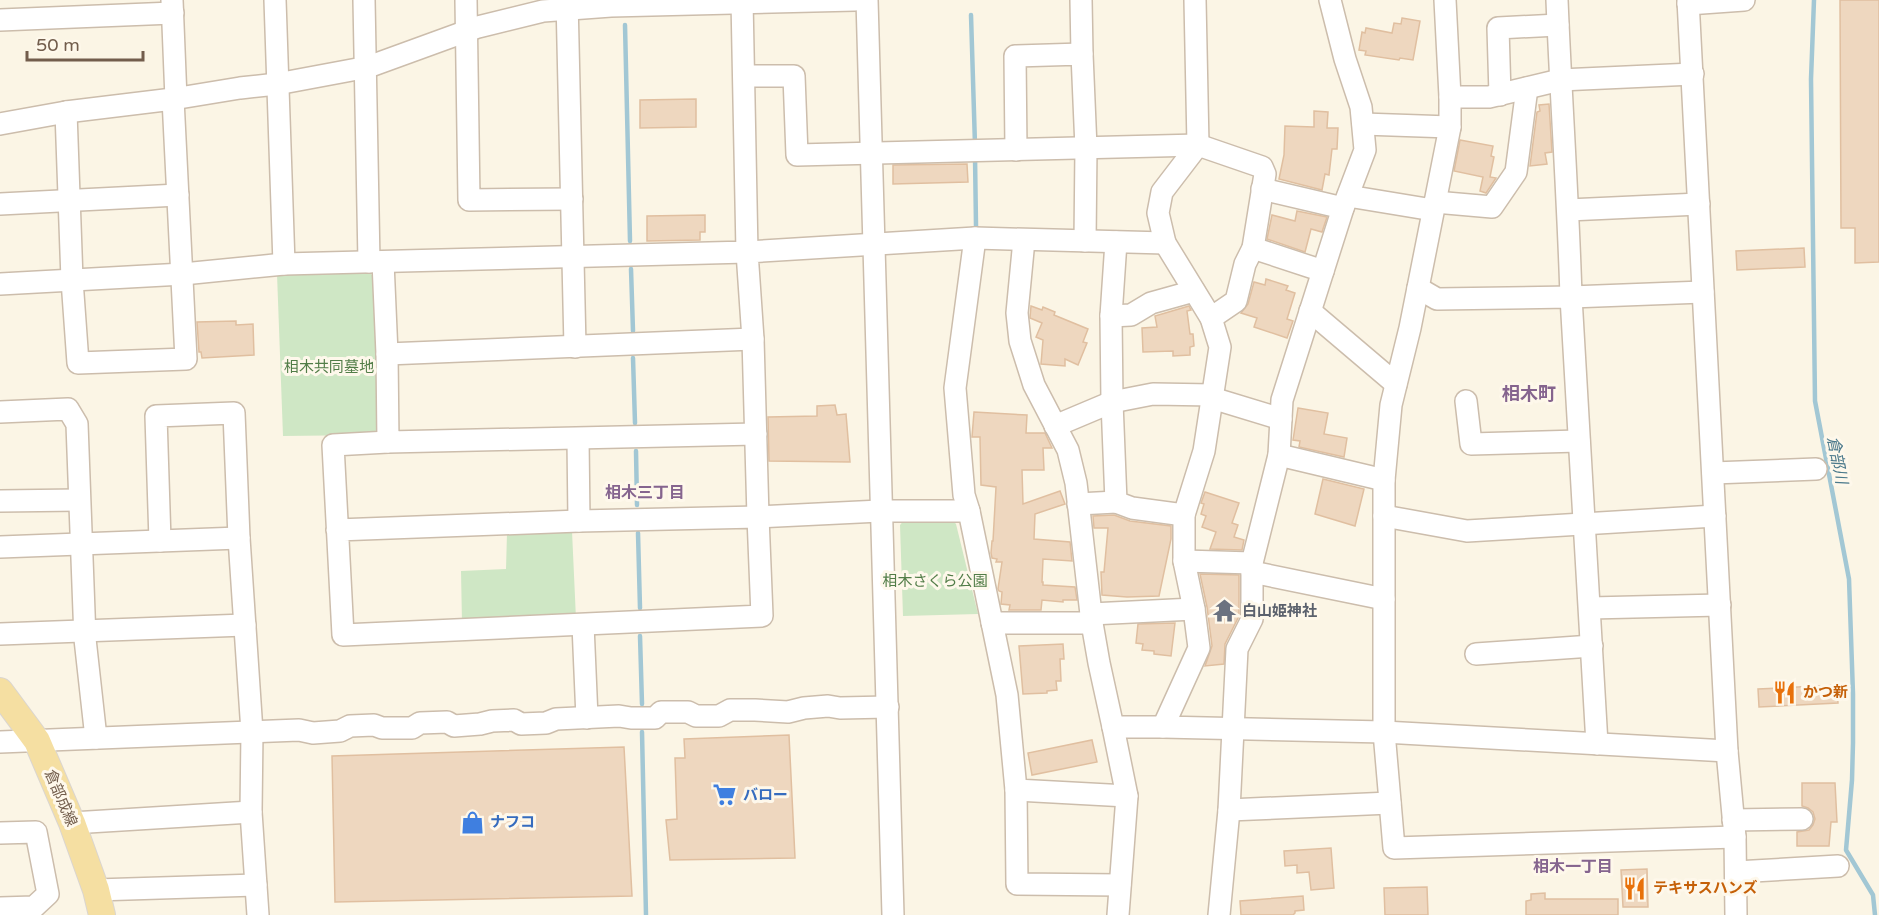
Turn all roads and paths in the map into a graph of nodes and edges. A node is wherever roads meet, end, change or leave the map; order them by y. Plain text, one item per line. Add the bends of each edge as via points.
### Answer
1 (274, 0) edge
2 (364, 0) edge
3 (466, 0) edge
4 (855, 0) edge
5 (867, 0) edge
6 (1081, 0) edge
7 (1195, 0) edge
8 (1330, 0) edge
9 (1445, 0) edge
10 (1557, 0) edge
11 (1744, 0) edge
12 (742, 2) edge
13 (1688, 2) edge
14 (567, 5) edge
15 (172, 7) edge
16 (58, 9) edge
17 (0, 20) edge
18 (1558, 25) junction
19 (466, 32) junction
20 (1082, 54) junction
21 (365, 67) junction
22 (1693, 74) junction
23 (744, 76) junction
24 (1560, 80) junction
25 (277, 84) junction
26 (1527, 88) junction
27 (1500, 95) junction
28 (1450, 97) junction
29 (175, 99) junction
30 (66, 112) junction
31 (0, 124) edge
32 (1363, 124) junction
33 (1450, 127) junction
34 (1197, 145) junction
35 (1086, 148) junction
36 (1016, 150) junction
37 (872, 154) junction
38 (1262, 189) junction
39 (178, 195) junction
40 (572, 199) junction
41 (69, 200) junction
42 (1345, 202) junction
43 (0, 204) edge
44 (1700, 204) junction
45 (1434, 206) junction
46 (1568, 210) junction
47 (975, 238) junction
48 (1024, 240) junction
49 (1085, 241) junction
50 (1116, 242) junction
51 (1165, 243) junction
52 (874, 245) junction
53 (1253, 249) junction
54 (747, 252) junction
55 (573, 256) junction
56 (376, 262) junction
57 (284, 264) junction
58 (1323, 271) junction
59 (183, 274) junction
60 (72, 280) junction
61 (0, 284) edge
62 (1418, 288) junction
63 (1194, 291) junction
64 (1703, 292) junction
65 (1571, 297) junction
66 (1310, 311) junction
67 (1111, 316) junction
68 (1211, 318) junction
69 (753, 339) junction
70 (575, 347) junction
71 (387, 354) junction
72 (1396, 384) junction
73 (1213, 396) junction
74 (1466, 401) dead end
75 (1112, 402) junction
76 (0, 412) edge
77 (1281, 419) junction
78 (1056, 426) junction
79 (756, 434) junction
80 (578, 439) junction
81 (1579, 441) junction
82 (388, 442) junction
83 (1279, 455) junction
84 (1816, 469) dead end
85 (1713, 473) junction
86 (1384, 480) junction
87 (79, 500) junction
88 (0, 501) edge
89 (1116, 502) junction
90 (1078, 504) junction
91 (880, 511) junction
92 (969, 511) junction
93 (1184, 515) junction
94 (1384, 516) junction
95 (1715, 516) junction
96 (758, 517) junction
97 (579, 521) junction
98 (1586, 524) junction
99 (337, 530) junction
100 (239, 538) junction
101 (160, 541) junction
102 (81, 543) junction
103 (0, 547) edge
104 (1184, 561) junction
105 (1252, 567) junction
106 (1384, 599) junction
107 (1720, 605) junction
108 (1590, 608) junction
109 (1194, 609) junction
110 (1092, 619) junction
111 (992, 623) junction
112 (245, 625) junction
113 (583, 625) junction
114 (84, 630) junction
115 (0, 634) edge
116 (1592, 646) junction
117 (1476, 654) dead end
118 (0, 691) edge
119 (888, 707) junction
120 (587, 718) junction
121 (1113, 727) junction
122 (1163, 727) junction
123 (1234, 729) junction
124 (252, 732) junction
125 (1384, 732) junction
126 (96, 738) junction
127 (37, 741) junction
128 (0, 742) edge
129 (1597, 744) junction
130 (1727, 752) junction
131 (1016, 790) junction
132 (1126, 796) junction
133 (1390, 803) junction
134 (1229, 810) junction
135 (251, 812) junction
136 (1802, 819) dead end
137 (72, 823) junction
138 (1734, 828) junction
139 (0, 833) edge
140 (1838, 866) dead end
141 (1736, 872) junction
142 (256, 885) junction
143 (1120, 885) junction
144 (96, 890) junction
145 (0, 908) edge
146 (102, 915) edge
147 (258, 915) edge
148 (893, 915) edge
149 (1118, 915) edge
150 (1219, 915) edge
151 (1737, 915) edge

1 - 25 street
2 - 21 street
3 - 19 street
4 - 12 street
5 - 37 street
6 - 20 street
7 - 34 street
8 - 32 street
9 - 28 street
10 - 18 street
11 - 13 street
12 - 14 street
12 - 23 street
13 - 22 street
14 - 19 street
14 - 40 street
15 - 16 street
15 - 29 street
16 - 17 street
18 - 24 street
18 - 27 street via 1498,28
19 - 21 street
19 - 40 street via 469,200
20 - 35 street
20 - 36 street via 1015,56
21 - 25 street
21 - 56 street
22 - 24 street
22 - 44 street
23 - 37 street via 794,76 797,155
23 - 54 street
24 - 26 street
24 - 46 street
25 - 29 street
25 - 57 street
26 - 27 street
26 - 45 street via 1516,172 1492,207
27 - 28 street
28 - 33 street
29 - 30 street
29 - 39 street
30 - 31 street
30 - 41 street
32 - 33 street
32 - 42 street via 1365,150
33 - 45 street
34 - 35 street
34 - 38 street via 1262,167
34 - 51 street via 1162,192 1158,213
35 - 36 street
35 - 49 street
36 - 37 street
37 - 52 street
38 - 42 street
38 - 53 street
39 - 41 street
39 - 59 street
40 - 55 street
41 - 43 street
41 - 60 street
42 - 45 street
42 - 58 street
44 - 46 street
44 - 64 street
45 - 62 street
46 - 65 street
47 - 48 street
47 - 52 street
47 - 92 street via 955,387 964,495
48 - 49 street
48 - 78 street via 1017,313 1020,341 1034,385
49 - 50 street
50 - 51 street
50 - 67 street
51 - 63 street
52 - 54 street
52 - 91 street
53 - 58 street
53 - 68 street via 1236,301
54 - 55 street
54 - 69 street
55 - 56 street
55 - 70 street
56 - 57 street
56 - 71 street
57 - 59 street
58 - 66 street
59 - 60 street
59 - 60 street via 183,360 78,363
60 - 61 street
62 - 65 street via 1437,299
62 - 72 street
63 - 67 street via 1151,303 1131,315
63 - 68 street
64 - 65 street
64 - 85 street
65 - 81 street
66 - 72 street
66 - 77 street via 1282,400
67 - 75 street
68 - 73 street via 1221,348
69 - 70 street
69 - 79 street
70 - 71 street
71 - 82 street
72 - 86 street
73 - 75 street via 1153,394
73 - 77 street
73 - 93 street via 1204,451
74 - 81 street via 1471,444
75 - 78 street
75 - 89 street
76 - 87 street via 68,409 77,424
77 - 83 street
78 - 90 street via 1068,450
79 - 80 street
79 - 96 street
80 - 82 street
80 - 97 street
81 - 98 street
82 - 99 street via 333,446
83 - 86 street
83 - 105 street
84 - 85 street
85 - 95 street
86 - 94 street
87 - 88 street
87 - 102 street
89 - 90 street
89 - 93 street
90 - 110 street
91 - 92 street
91 - 96 street
91 - 119 street
92 - 111 street
93 - 104 street
94 - 98 street via 1467,531
94 - 106 street
95 - 98 street
95 - 107 street
96 - 97 street
96 - 113 street via 762,616
97 - 99 street
98 - 108 street
99 - 113 street via 343,635
100 - 101 street
100 - 101 street via 234,413 156,417
100 - 112 street
101 - 102 street
102 - 103 street
102 - 114 street
104 - 105 street
104 - 109 street
105 - 106 street
105 - 123 street via 1252,619 1238,649
106 - 125 street
107 - 108 street
107 - 130 street
108 - 116 street
109 - 110 street
109 - 122 street via 1198,648
110 - 111 street
110 - 121 street
111 - 131 street via 1007,694
112 - 114 street
112 - 124 street
113 - 120 street
114 - 115 street
114 - 126 street
116 - 117 street
116 - 129 street
118 - 127 main road, 倉部成線
119 - 120 street via 828,706 788,712 730,710 719,716 661,712 655,718
119 - 148 street
120 - 124 street via 521,724 514,720 454,726 447,722 420,723 412,728 350,726 340,731 313,733
121 - 122 street
121 - 132 street
122 - 123 street
123 - 125 street
123 - 134 street
124 - 126 street
124 - 135 street
125 - 129 street
125 - 133 street
126 - 127 street
127 - 128 street
127 - 137 main road, 倉部成線
129 - 130 street
130 - 138 street
131 - 132 street
131 - 143 street via 1017,884
132 - 143 street
133 - 134 street
133 - 138 street via 1394,848
134 - 150 street
135 - 137 street
135 - 142 street
136 - 138 street
137 - 144 main road, 倉部成線
138 - 141 street
139 - 145 street via 36,831 48,894 34,907
140 - 141 street
141 - 151 street
142 - 144 street
142 - 147 street
143 - 149 street
144 - 146 main road, 倉部成線

